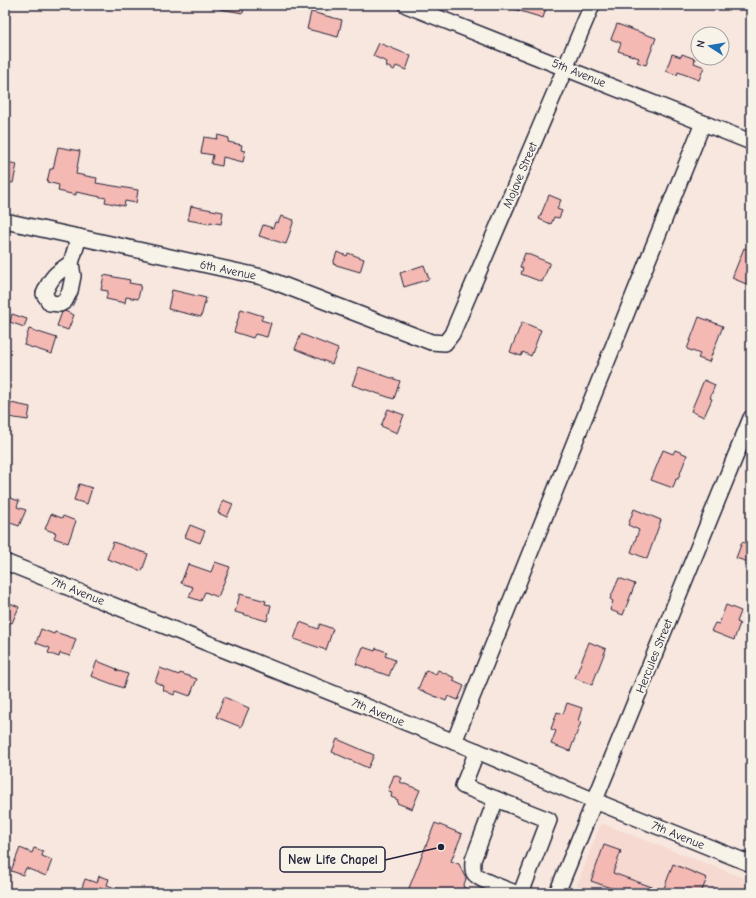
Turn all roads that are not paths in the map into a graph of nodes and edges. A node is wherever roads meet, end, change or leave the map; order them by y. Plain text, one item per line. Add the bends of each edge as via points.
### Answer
1 (406, 5) edge
2 (592, 5) edge
3 (566, 68) junction
4 (703, 122) junction
5 (751, 142) edge
6 (5, 221) edge
7 (79, 237) junction
8 (71, 263) dead end
9 (445, 343) joint
10 (751, 418) edge
11 (5, 562) edge
12 (454, 742) junction
13 (477, 751) junction
14 (496, 799) junction
15 (595, 801) junction
16 (751, 864) edge
17 (515, 893) edge
18 (521, 893) edge
19 (557, 893) edge

1 - 3 street, 5th Avenue
2 - 3 street, Mojave Street
3 - 4 street, 5th Avenue
3 - 9 street, Mojave Street via 452,334
4 - 5 street, 5th Avenue
4 - 12 street
6 - 7 street, 6th Avenue
7 - 8 street
7 - 9 street, 6th Avenue via 262,278 431,342
10 - 15 street, Hercules Street
11 - 12 street, 7th Avenue
12 - 13 street, 7th Avenue
13 - 14 street via 463,786
13 - 15 street, 7th Avenue
14 - 17 street via 473,860 473,867 475,874 480,878
14 - 18 street via 549,820
15 - 16 street, 7th Avenue
15 - 19 street, Hercules Street

